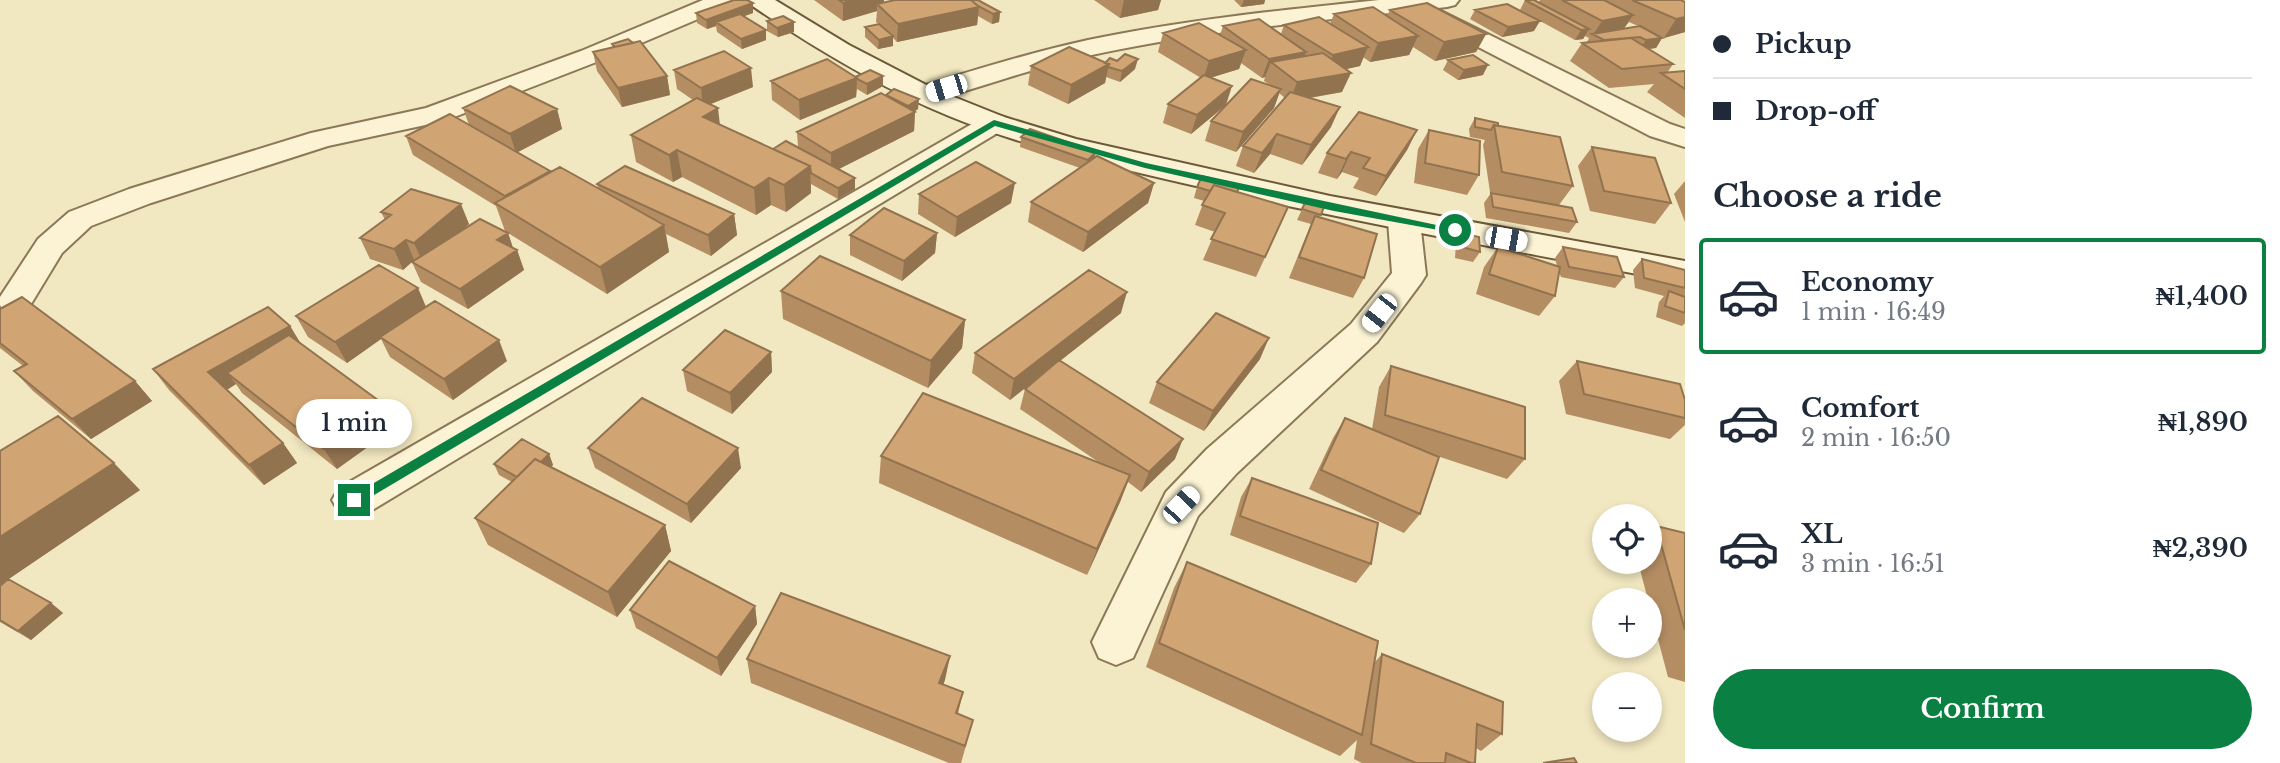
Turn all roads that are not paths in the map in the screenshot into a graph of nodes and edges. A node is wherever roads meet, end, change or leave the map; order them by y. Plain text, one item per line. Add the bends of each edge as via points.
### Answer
1 (723, 0) edge
2 (759, 0) edge
3 (1447, 0) edge
4 (1413, 4) junction
5 (923, 94) junction
6 (994, 123) junction
7 (1685, 138) edge
8 (1405, 221) junction
9 (1685, 272) edge
10 (12, 306) edge
11 (354, 500) dead end
12 (1116, 642) dead end

1 - 10 street via 434,115 321,139 80,219 50,246
2 - 5 street via 809,33
3 - 4 street
4 - 5 street via 1237,23 1088,48
4 - 7 street via 1660,130
5 - 6 street
6 - 8 street via 1145,165
6 - 11 street
8 - 9 street
8 - 12 street via 1409,275 1364,333 1222,461 1181,505

